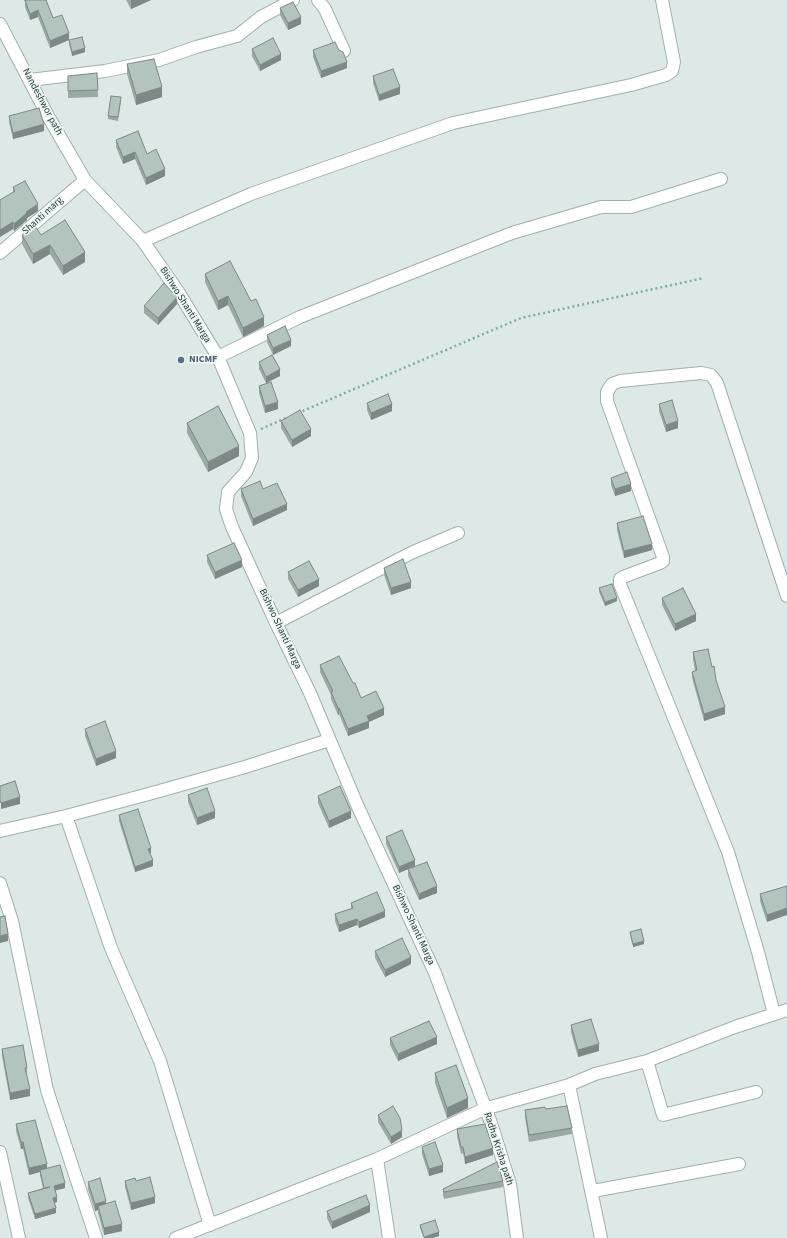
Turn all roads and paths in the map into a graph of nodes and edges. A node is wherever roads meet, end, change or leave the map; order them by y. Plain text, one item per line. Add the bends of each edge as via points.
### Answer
1 (293, 0) edge
2 (318, 0) edge
3 (662, 0) edge
4 (0, 24) edge
5 (344, 51) edge
6 (30, 80) junction
7 (85, 180) junction
8 (721, 180) dead end
9 (143, 241) junction
10 (0, 253) edge
11 (704, 278) dead end
12 (218, 357) junction
13 (250, 433) junction
14 (458, 533) dead end
15 (787, 596) edge
16 (276, 623) junction
17 (329, 740) junction
18 (66, 816) junction
19 (0, 831) edge
20 (0, 883) edge
21 (787, 1010) edge
22 (774, 1014) junction
23 (647, 1061) junction
24 (569, 1085) junction
25 (756, 1092) dead end
26 (484, 1108) junction
27 (0, 1152) edge
28 (377, 1159) junction
29 (739, 1164) dead end
30 (593, 1191) junction
31 (210, 1224) junction
32 (19, 1238) edge
33 (96, 1238) edge
34 (176, 1238) edge
35 (389, 1238) edge
36 (517, 1238) edge
37 (601, 1238) edge

1 - 6 street via 266,14 237,36 159,60 105,71
2 - 5 street
3 - 9 street via 674,62 672,71 666,75 631,85 453,123 251,194
4 - 6 street, Nandeshwor path
6 - 7 street, Nandeshwor path
7 - 9 street, Bishwo Shanti Marga
7 - 10 street, Shanti marg
8 - 12 street via 631,207 601,207 512,233 300,317
9 - 12 street, Bishwo Shanti Marga
11 - 13 path via 521,318
12 - 13 street, Bishwo Shanti Marga
13 - 16 street, Bishwo Shanti Marga via 252,458 246,472 228,492 226,509
14 - 16 street via 411,553
15 - 22 street via 717,383 711,375 701,373 612,384 607,392 607,402 663,556 660,563 623,577 620,584 728,852
16 - 17 street, Bishwo Shanti Marga via 310,693
17 - 18 street via 245,767
17 - 26 street, Bishwo Shanti Marga via 435,973
18 - 19 street
18 - 31 street via 111,948 160,1061
20 - 33 street via 12,921 47,1090
21 - 22 street
22 - 23 street
23 - 24 street via 595,1074
23 - 25 street via 663,1115
24 - 26 street
24 - 30 street
26 - 28 street
26 - 36 street, Radha Krisha path via 510,1184
27 - 32 street
28 - 31 street
28 - 35 street
29 - 30 street
30 - 37 street
31 - 34 street

